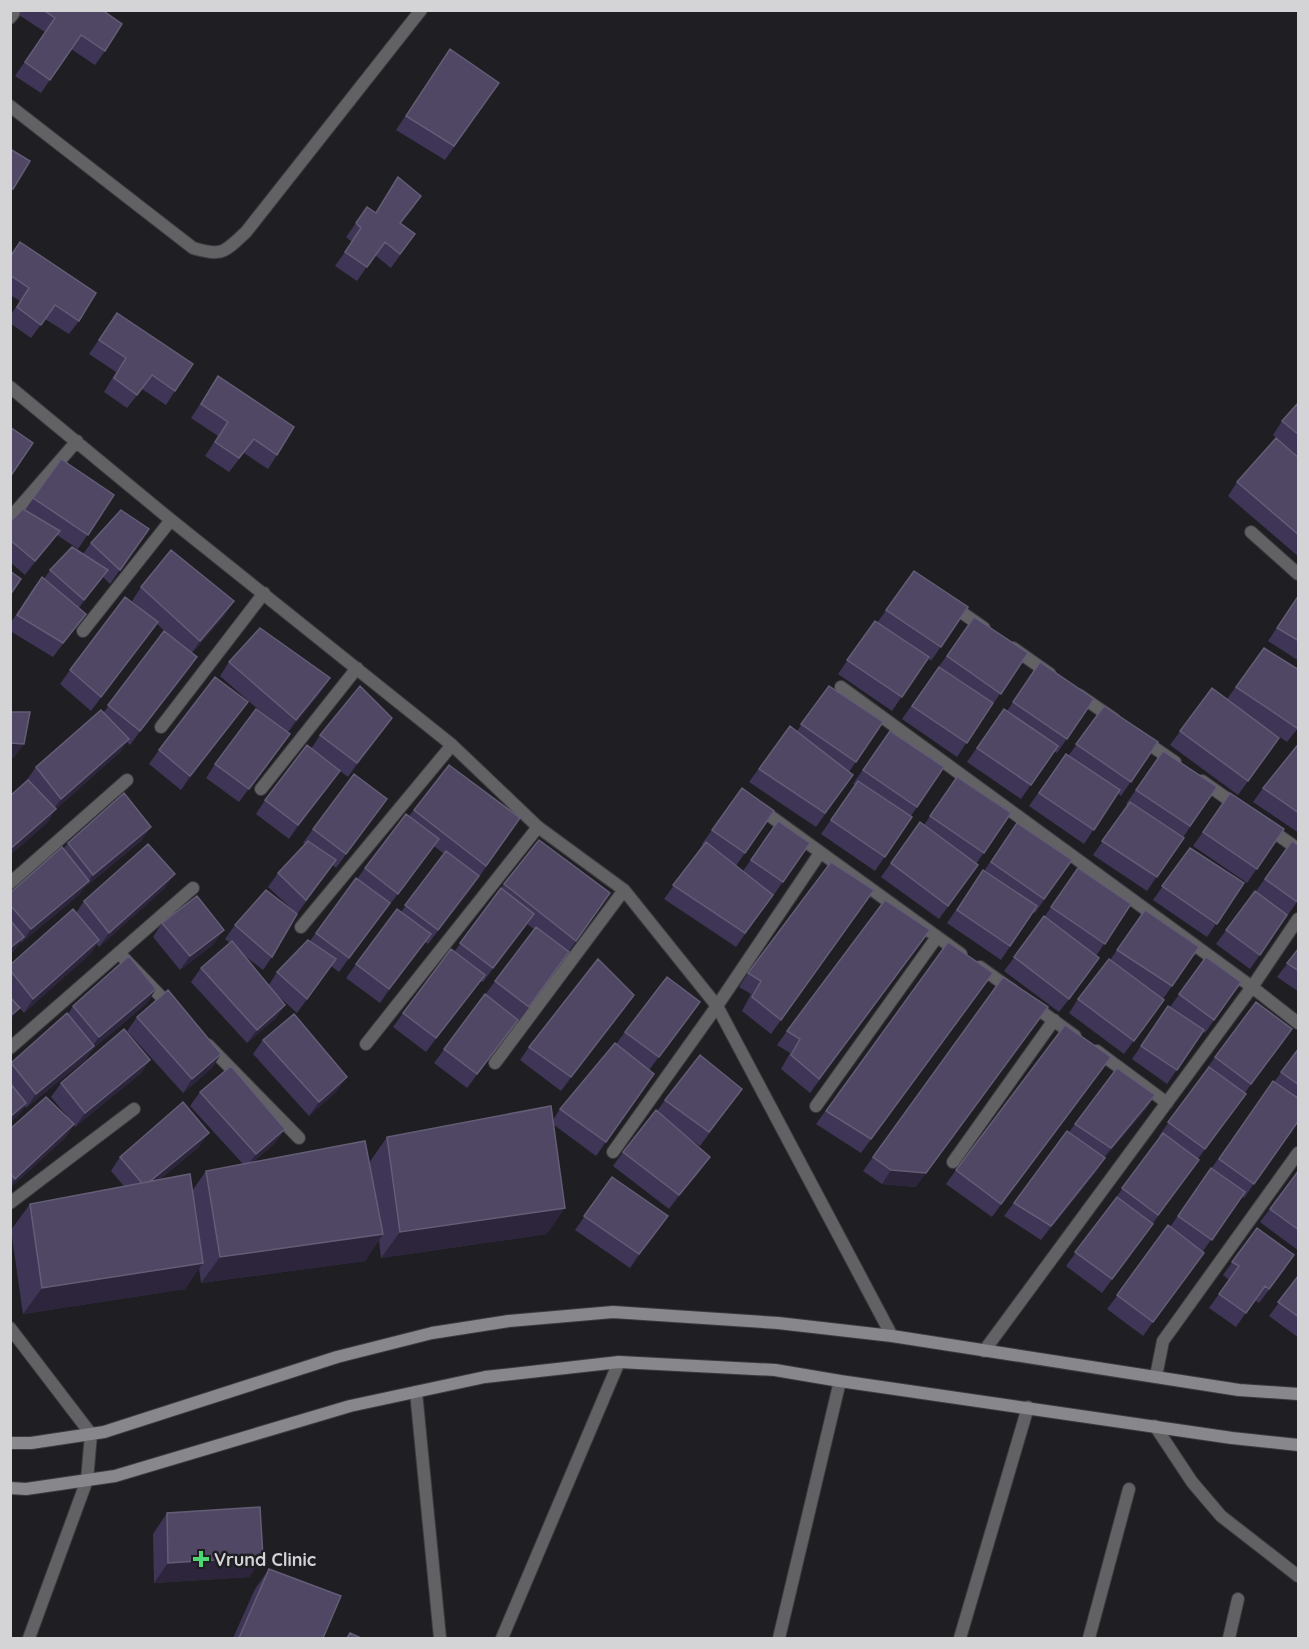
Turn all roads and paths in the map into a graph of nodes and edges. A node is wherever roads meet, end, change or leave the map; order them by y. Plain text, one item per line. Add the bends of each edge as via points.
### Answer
1 (16, 10) edge
2 (421, 10) edge
3 (10, 18) edge
4 (10, 106) edge
5 (10, 387) edge
6 (77, 441) junction
7 (10, 518) edge
8 (171, 520) junction
9 (1251, 532) dead end
10 (1299, 574) edge
11 (264, 593) junction
12 (946, 601) edge
13 (83, 631) edge
14 (357, 668) junction
15 (841, 687) dead end
16 (161, 727) dead end
17 (452, 745) junction
18 (127, 780) dead end
19 (261, 789) edge
20 (762, 810) edge
21 (538, 827) junction
22 (1299, 849) edge
23 (820, 853) junction
24 (10, 883) edge
25 (193, 888) dead end
26 (624, 890) junction
27 (1299, 919) edge
28 (301, 927) dead end
29 (938, 937) junction
30 (119, 953) junction
31 (1252, 987) junction
32 (717, 1006) junction
33 (176, 1012) edge
34 (1054, 1020) junction
35 (1299, 1023) edge
36 (201, 1037) edge
37 (366, 1044) dead end
38 (10, 1048) edge
39 (495, 1063) edge
40 (1167, 1103) junction
41 (816, 1106) dead end
42 (134, 1109) dead end
43 (299, 1138) dead end
44 (613, 1152) edge
45 (1299, 1153) edge
46 (953, 1162) dead end
47 (10, 1203) edge
48 (10, 1328) edge
49 (892, 1336) junction
50 (984, 1351) junction
51 (619, 1362) junction
52 (1156, 1376) junction
53 (840, 1381) junction
54 (416, 1392) junction
55 (1299, 1394) edge
56 (1028, 1407) junction
57 (1155, 1426) junction
58 (91, 1434) junction
59 (10, 1443) edge
60 (1299, 1445) edge
61 (87, 1480) junction
62 (10, 1488) edge
63 (1129, 1489) dead end
64 (1299, 1576) edge
65 (1238, 1599) dead end
66 (29, 1638) edge
67 (440, 1638) edge
68 (502, 1638) edge
69 (779, 1638) edge
70 (960, 1638) edge
71 (1089, 1638) edge
72 (1228, 1638) edge

1 - 3 street
2 - 4 street via 246,232 225,251 212,253 193,248
5 - 6 street
6 - 7 street
6 - 8 street
8 - 11 street
8 - 13 street
9 - 10 street
11 - 14 street
11 - 16 street
12 - 22 street
14 - 17 street
14 - 19 street
15 - 31 street
17 - 21 street
17 - 28 street
18 - 24 street
20 - 23 street
21 - 26 street
21 - 37 street
23 - 29 street
23 - 32 street
25 - 30 street
26 - 32 street
26 - 39 street
27 - 31 street
29 - 34 street
29 - 41 street
30 - 33 street
30 - 38 street
31 - 35 street
31 - 40 street
32 - 44 street
32 - 49 street
34 - 40 street
34 - 46 street
36 - 43 street
40 - 50 street
42 - 47 street
45 - 52 street via 1163,1341
48 - 58 street
49 - 50 main road
49 - 58 main road via 778,1323 613,1312 509,1321 432,1333 337,1357
50 - 52 main road
51 - 53 main road via 775,1370
51 - 54 main road via 484,1377
51 - 68 street
52 - 55 main road via 1239,1390
53 - 56 main road
53 - 69 street
54 - 61 main road via 350,1406 115,1476
54 - 67 street
56 - 57 main road
56 - 70 street
57 - 60 main road
57 - 64 street via 1192,1482 1221,1516
58 - 59 main road
58 - 61 street
61 - 62 main road
61 - 66 street
63 - 71 street
65 - 72 street

